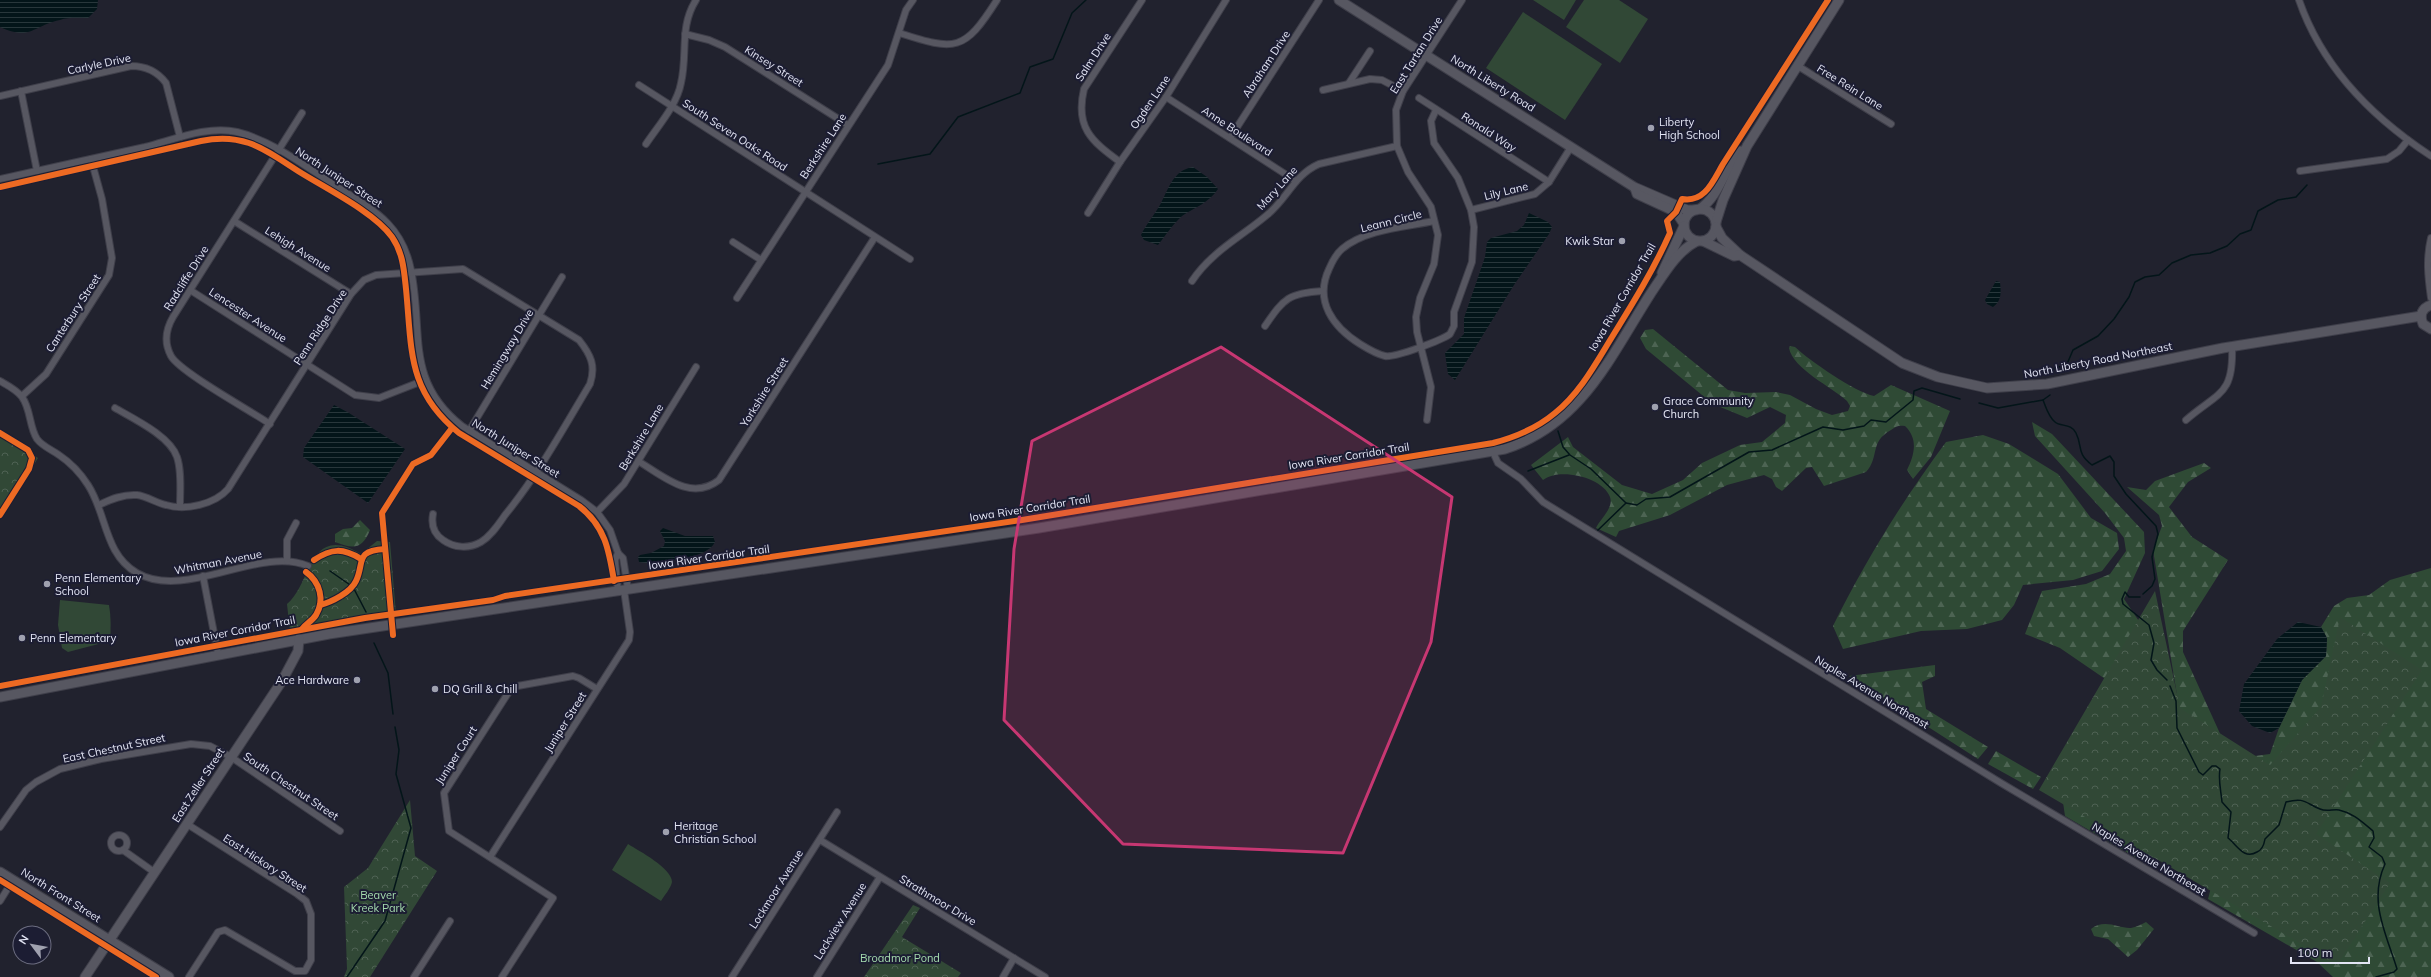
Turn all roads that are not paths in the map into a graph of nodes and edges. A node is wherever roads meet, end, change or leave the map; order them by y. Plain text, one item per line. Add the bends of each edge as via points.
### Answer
1 (696, 0) edge
2 (913, 0) edge
3 (997, 0) edge
4 (1142, 0) edge
5 (1226, 0) edge
6 (1319, 0) edge
7 (1339, 0) edge
8 (1462, 0) edge
9 (1839, 0) edge
10 (2299, 0) edge
11 (899, 33) junction
12 (685, 34) junction
13 (1370, 51) dead end
14 (1426, 55) junction
15 (1798, 66) junction
16 (1349, 84) junction
17 (639, 85) dead end
18 (1323, 90) dead end
19 (1403, 91) junction
20 (21, 92) junction
21 (0, 96) edge
22 (1166, 97) junction
23 (1419, 98) dead end
24 (671, 106) junction
25 (1436, 110) junction
26 (302, 113) dead end
27 (1891, 124) dead end
28 (848, 125) junction
29 (180, 138) junction
30 (1230, 138) junction
31 (2408, 140) junction
32 (646, 144) dead end
33 (1397, 146) junction
34 (1747, 146) junction
35 (1571, 147) junction
36 (278, 150) junction
37 (2431, 156) edge
38 (91, 159) junction
39 (1120, 162) junction
40 (37, 171) junction
41 (2300, 171) dead end
42 (0, 179) edge
43 (1296, 181) junction
44 (1549, 182) junction
45 (1634, 187) junction
46 (805, 192) junction
47 (1471, 210) junction
48 (1698, 210) junction
49 (1088, 213) dead end
50 (234, 221) junction
51 (1434, 221) junction
52 (1684, 225) junction
53 (1716, 225) junction
54 (875, 237) junction
55 (2431, 238) edge
56 (1700, 241) junction
57 (733, 242) dead end
58 (1740, 255) junction
59 (761, 260) junction
60 (910, 260) dead end
61 (411, 272) junction
62 (562, 276) dead end
63 (1661, 278) junction
64 (1192, 281) dead end
65 (190, 290) junction
66 (1323, 291) junction
67 (351, 294) junction
68 (737, 298) dead end
69 (2431, 298) edge
70 (2431, 305) edge
71 (540, 315) junction
72 (2421, 316) junction
73 (1265, 326) dead end
74 (2431, 329) edge
75 (1420, 346) junction
76 (2232, 346) junction
77 (307, 364) junction
78 (696, 368) dead end
79 (425, 380) junction
80 (0, 381) edge
81 (22, 396) junction
82 (116, 408) dead end
83 (1427, 420) dead end
84 (2186, 420) dead end
85 (270, 424) junction
86 (469, 431) junction
87 (1494, 452) junction
88 (638, 461) junction
89 (536, 473) junction
90 (99, 505) junction
91 (180, 506) junction
92 (597, 512) junction
93 (432, 514) dead end
94 (296, 523) dead end
95 (618, 553) junction
96 (287, 561) junction
97 (308, 566) dead end
98 (203, 576) junction
99 (624, 590) junction
100 (299, 639) junction
101 (218, 654) junction
102 (597, 689) junction
103 (0, 697) edge
104 (231, 757) junction
105 (837, 812) dead end
106 (187, 824) junction
107 (0, 827) edge
108 (340, 831) dead end
109 (820, 840) junction
110 (123, 850) dead end
111 (490, 857) junction
112 (0, 872) edge
113 (154, 872) junction
114 (880, 876) junction
115 (13, 880) junction
116 (0, 901) edge
117 (450, 921) dead end
118 (2254, 933) dead end
119 (110, 940) junction
120 (1014, 958) junction
121 (85, 977) edge
122 (169, 977) edge
123 (189, 977) edge
124 (414, 977) edge
125 (502, 977) edge
126 (732, 977) edge
127 (817, 977) edge
128 (1003, 977) edge
129 (1045, 977) edge

1 - 12 street via 689,12
2 - 11 street, Berkshire Lane via 906,10
3 - 11 street via 980,26 966,40 943,45
4 - 39 street, Salm Drive via 1084,89 1081,104 1081,115 1088,134 1100,148
5 - 22 street, Ogden Lane
6 - 30 street, Abraham Drive
7 - 14 main road, North Liberty Road
8 - 14 street, East Tartan Drive
9 - 15 main road
10 - 31 street via 2320,46 2335,69 2369,108
11 - 28 street, Berkshire Lane via 888,65
12 - 24 street via 681,84
12 - 28 street, Kinsey Street via 725,47
13 - 16 street
14 - 19 street, East Tartan Drive
14 - 35 main road, North Liberty Road
15 - 27 street, Free Rein Lane
15 - 34 main road
16 - 18 street
16 - 19 street via 1370,79 1382,80
17 - 24 street, South Seven Oaks Road
19 - 33 street, East Tartan Drive via 1396,110
20 - 21 street, Carlyle Drive
20 - 29 street, Carlyle Drive via 131,66 147,68 166,83
20 - 40 street
22 - 30 street, Anne Boulevard
22 - 39 street, Ogden Lane
23 - 25 street, Ronald Way
24 - 32 street
24 - 46 street, South Seven Oaks Road
25 - 44 street, Ronald Way
25 - 47 street, Leann Circle via 1431,121 1434,143 1458,178
26 - 36 street, Radcliffe Drive
28 - 46 street, Berkshire Lane
29 - 36 street, North Juniper Street via 210,132 236,131
29 - 38 street, North Juniper Street
30 - 43 street, Anne Boulevard
31 - 37 street
31 - 41 street via 2399,151 2387,159
33 - 43 street, Mary Lane via 1319,164 1302,173
33 - 51 street, East Tartan Drive via 1408,172 1427,198
34 - 48 main road via 1730,166 1712,200
34 - 53 main road via 1722,200
35 - 44 street, Lily Lane
35 - 45 main road, North Liberty Road
36 - 50 street, Radcliffe Drive
36 - 61 street, North Juniper Street via 368,206 387,221 402,241
38 - 40 street, North Juniper Street
38 - 81 street, Canterbury Street via 102,199 112,258 110,275 46,374
39 - 49 street, Ogden Lane
40 - 42 street, North Juniper Street
43 - 64 street, Mary Lane via 1268,215 1211,257
44 - 47 street, Lily Lane via 1535,194
45 - 48 main road, North Liberty Road via 1687,210
45 - 52 main road, North Liberty Road via 1637,194 1676,212
46 - 54 street, South Seven Oaks Road
46 - 59 street, Berkshire Lane
47 - 75 street, Leann Circle via 1474,232 1472,262 1454,312 1454,326 1445,338
48 - 52 main road via 1688,215
48 - 53 main road via 1709,212
50 - 65 street, Radcliffe Drive
50 - 67 street, Lehigh Avenue
51 - 66 street, Leann Circle via 1375,234 1341,249 1326,274
51 - 75 street, East Tartan Drive via 1438,235 1437,250 1416,317
52 - 56 main road via 1688,236
52 - 63 main road via 1666,260
53 - 56 main road via 1712,237
53 - 58 main road, North Liberty Road Northeast via 1722,238
54 - 60 street, South Seven Oaks Road
54 - 88 street, Yorkshire Street via 719,480 700,489 687,488
55 - 69 street via 2427,277
56 - 58 main road, North Liberty Road Northeast via 1734,256
56 - 63 main road via 1681,252
57 - 59 street
58 - 76 main road, North Liberty Road Northeast via 1884,352 1920,371 1967,384 2005,388 2047,384
59 - 68 street, Berkshire Lane
61 - 67 street, Penn Ridge Drive via 376,275 364,280
61 - 71 street, Penn Ridge Drive via 463,269
61 - 79 street, North Juniper Street via 419,356
62 - 71 street, Hemingway Drive
63 - 87 main road via 1591,387 1574,407 1555,425 1535,438
65 - 77 street, Lencester Avenue
65 - 85 street, Radcliffe Drive via 167,329 166,343 171,356 180,366
66 - 73 street via 1290,296
66 - 75 street, Leann Circle via 1329,315 1335,325 1373,351 1393,356
67 - 77 street, Penn Ridge Drive
70 - 72 main road via 2425,308
71 - 86 street, Hemingway Drive
71 - 89 street, Penn Ridge Drive via 579,340 591,354 594,372 590,384
72 - 74 main road via 2423,324
72 - 76 main road, North Liberty Road Northeast
75 - 83 street, East Tartan Drive via 1431,387
76 - 84 street via 2230,373 2224,390
77 - 79 street, Lencester Avenue via 355,395 364,398 379,398
77 - 85 street, Penn Ridge Drive
78 - 88 street, Berkshire Lane
79 - 86 street, North Juniper Street via 446,412
80 - 81 street
81 - 90 street, Whitman Avenue via 38,441 74,467
82 - 91 street via 165,439 174,450 178,465
85 - 91 street, Penn Ridge Drive via 221,496 206,503
86 - 89 street, North Juniper Street
87 - 99 main road via 1039,528
87 - 118 street, Naples Avenue Northeast via 1498,463 1521,479 1543,502 2001,783
88 - 92 street, Berkshire Lane via 624,484
89 - 92 street, North Juniper Street
89 - 93 street, Penn Ridge Drive via 490,535 472,546 454,546 439,537 431,524
90 - 91 street, Penn Ridge Drive via 120,496 135,495 166,505
90 - 98 street, Whitman Avenue via 115,552 136,573 162,581
92 - 95 street, North Juniper Street via 610,530
94 - 96 street via 287,540
95 - 99 street, North Juniper Street via 615,560
95 - 99 street, North Juniper Street via 623,558
96 - 97 street, Whitman Avenue
96 - 98 street, Whitman Avenue
98 - 101 street
99 - 100 main road
99 - 102 street, Juniper Street via 630,636
100 - 101 main road
100 - 104 main road, East Zeller Street via 298,651 282,681
101 - 103 main road
102 - 111 street, Juniper Street
102 - 111 street, Juniper Court via 573,676 512,687 448,786 443,795 449,830
104 - 106 main road, East Zeller Street
104 - 107 street, East Chestnut Street via 210,746 191,744 101,759 60,769 26,790
104 - 108 street, South Chestnut Street
105 - 109 street, Lockmoor Avenue
106 - 113 main road, East Zeller Street
106 - 123 street, East Hickory Street via 306,901 311,914 311,960 305,970 296,971 225,930 218,932
109 - 114 street, Strathmoor Drive
109 - 126 street, Lockmoor Avenue
110 - 113 street
111 - 125 street, Juniper Court via 553,898
112 - 115 main road, North Front Street
113 - 119 main road, East Zeller Street
114 - 120 street, Strathmoor Drive
114 - 127 street, Lockview Avenue
115 - 116 street
115 - 119 main road, North Front Street
117 - 124 street
119 - 121 main road, East Zeller Street
119 - 122 main road, North Front Street
120 - 128 street
120 - 129 street, Strathmoor Drive

